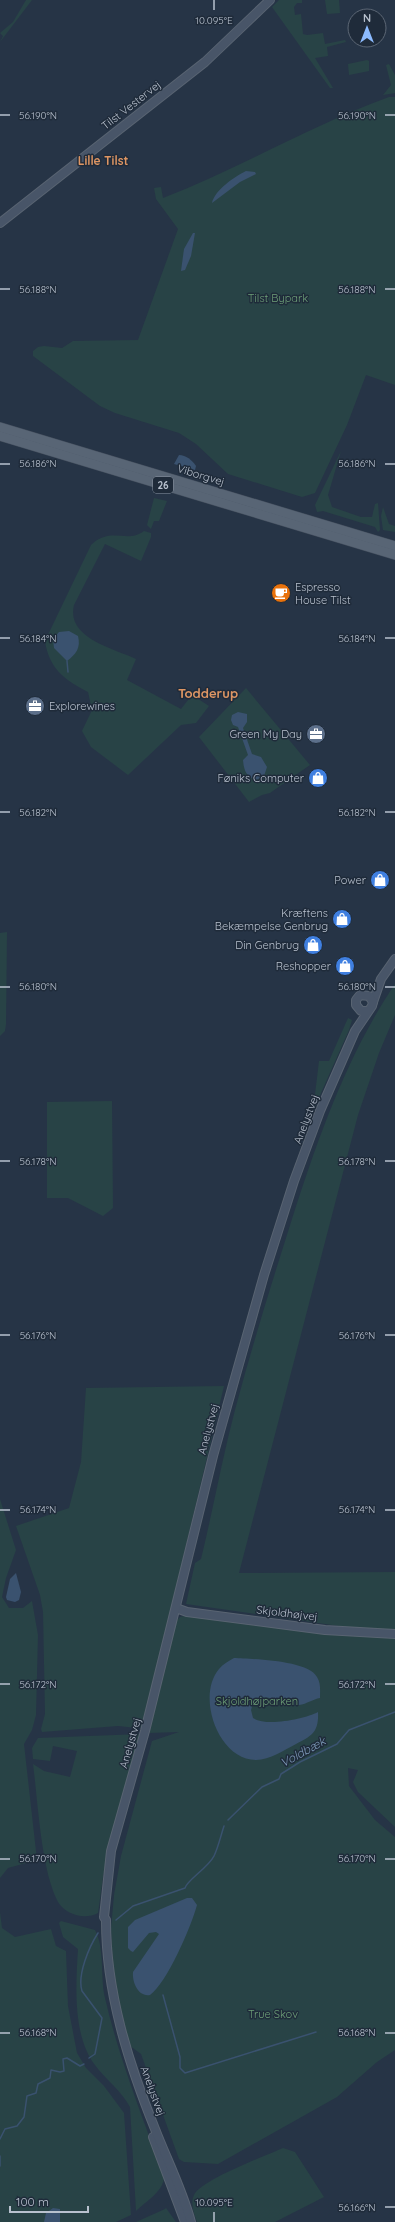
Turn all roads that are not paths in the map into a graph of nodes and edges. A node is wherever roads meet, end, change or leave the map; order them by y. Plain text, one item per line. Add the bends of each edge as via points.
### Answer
1 (270, 0) edge
2 (0, 223) edge
3 (0, 427) edge
4 (0, 436) edge
5 (395, 546) edge
6 (395, 555) edge
7 (395, 959) edge
8 (381, 980) junction
9 (363, 994) junction
10 (373, 1002) junction
11 (356, 1007) junction
12 (368, 1011) junction
13 (355, 1031) junction
14 (176, 1608) junction
15 (395, 1634) edge
16 (107, 1964) junction
17 (185, 2222) edge
18 (191, 2222) edge

1 - 2 street, Tilst Vestervej via 209,58
3 - 5 main road, Viborgvej / 26
4 - 6 main road, Viborgvej / 26
7 - 8 street
8 - 9 street
8 - 10 street
9 - 10 street via 369,996
9 - 11 street via 356,1000
10 - 12 street
11 - 12 street via 361,1011
11 - 13 street, Anelystvej
12 - 13 street, Anelystvej
13 - 14 street, Anelystvej via 317,1118 272,1248 221,1423
14 - 15 street, Skjoldhøjvej via 187,1612 325,1630
14 - 16 street, Anelystvej via 111,1851 104,1917
16 - 17 street, Anelystvej via 105,1967 109,1997 127,2068
16 - 18 street, Anelystvej via 118,2020 132,2066

